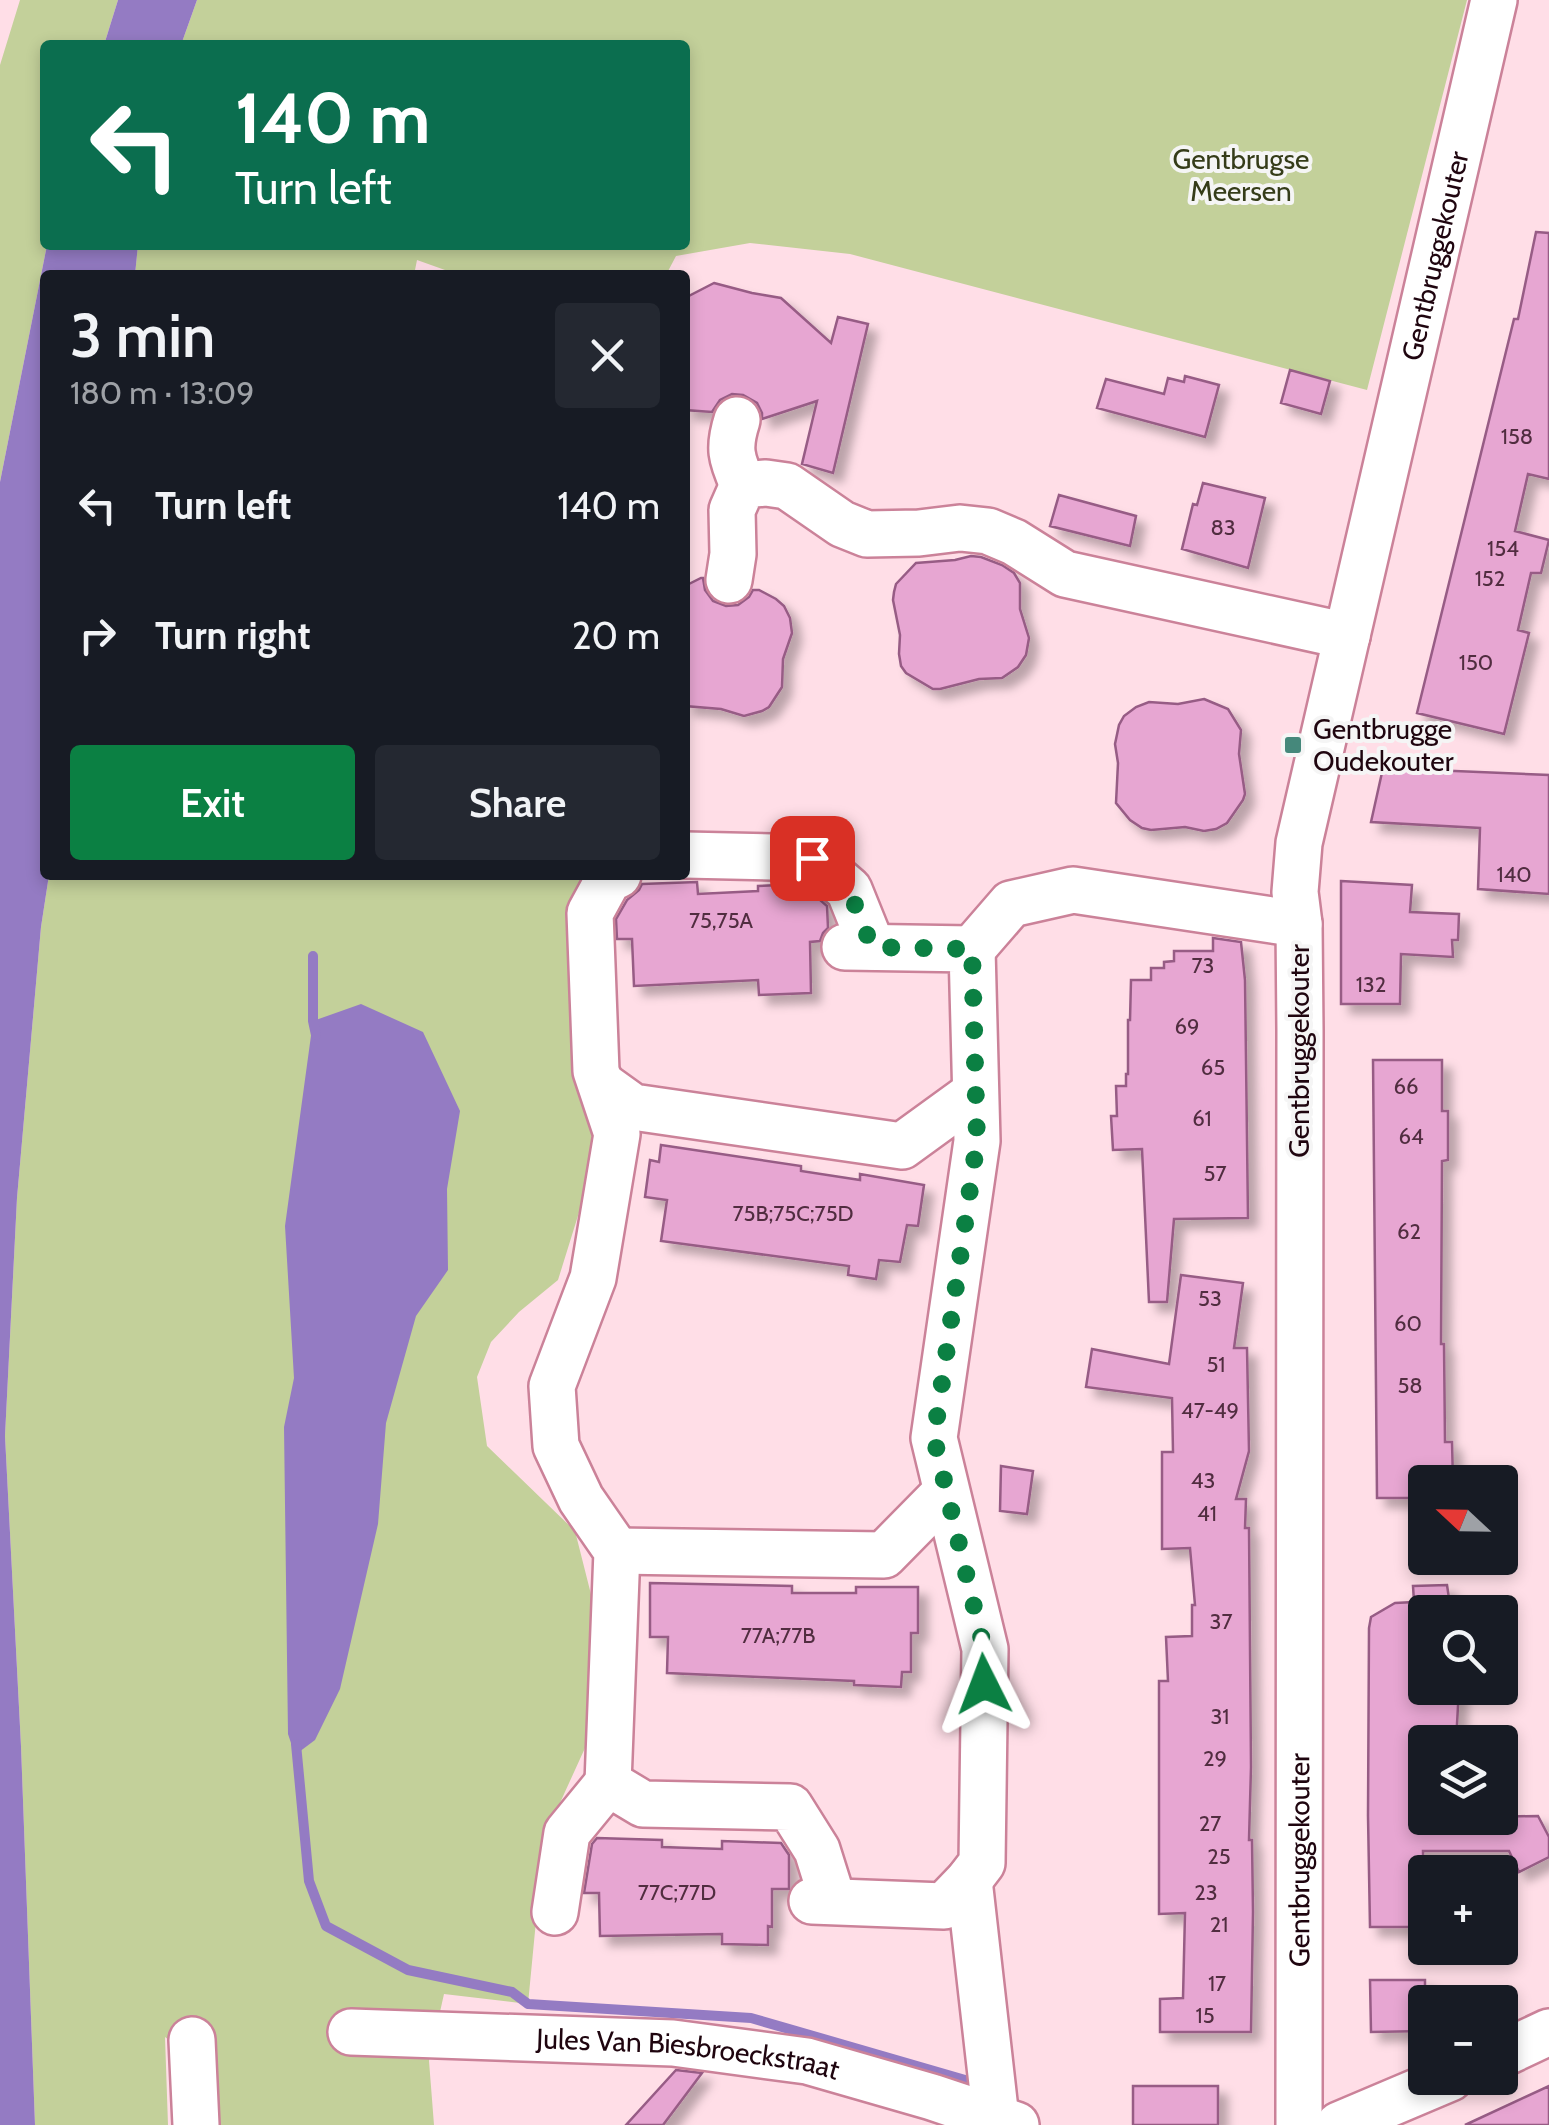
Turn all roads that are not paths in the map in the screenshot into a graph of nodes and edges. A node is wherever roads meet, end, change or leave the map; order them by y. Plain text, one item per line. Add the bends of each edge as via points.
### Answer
1 (1494, 0) edge
2 (738, 420) dead end
3 (742, 485) junction
4 (729, 580) dead end
5 (1347, 636) junction
6 (690, 855) edge
7 (608, 880) edge
8 (1299, 924) junction
9 (972, 949) junction
10 (601, 1084) junction
11 (976, 1093) junction
12 (946, 1492) junction
13 (617, 1551) junction
14 (608, 1784) junction
15 (969, 1880) junction
16 (556, 1912) dead end
17 (350, 2032) dead end
18 (1549, 2032) edge
19 (192, 2040) dead end
20 (1518, 2046) edge
21 (1410, 2095) edge
22 (1006, 2122) edge
23 (196, 2125) edge
24 (1299, 2125) edge
25 (1339, 2125) edge

1 - 5 street, Gentbruggekouter
2 - 3 street via 730,441
3 - 4 street via 732,510
3 - 5 street via 787,486 868,534 988,531 1066,574
5 - 8 street, Gentbruggekouter via 1299,843
6 - 9 street via 812,858 849,890 858,947
7 - 10 street via 590,913
8 - 9 street via 1073,890 1011,904
8 - 24 street, Gentbruggekouter
9 - 11 street
10 - 11 street via 633,1107 902,1146
10 - 13 street via 618,1134 593,1278 552,1386 556,1446 581,1499
11 - 12 street via 977,1141 934,1438
12 - 13 street via 884,1554
12 - 15 street via 984,1649 982,1863
13 - 14 street
14 - 15 street via 644,1804 790,1807 817,1850 822,1901 944,1906
14 - 16 street via 567,1833
15 - 22 street
17 - 22 street, Jules Van Biesbroeckstraat via 673,2044 807,2061
18 - 20 street
19 - 23 street
21 - 25 street

